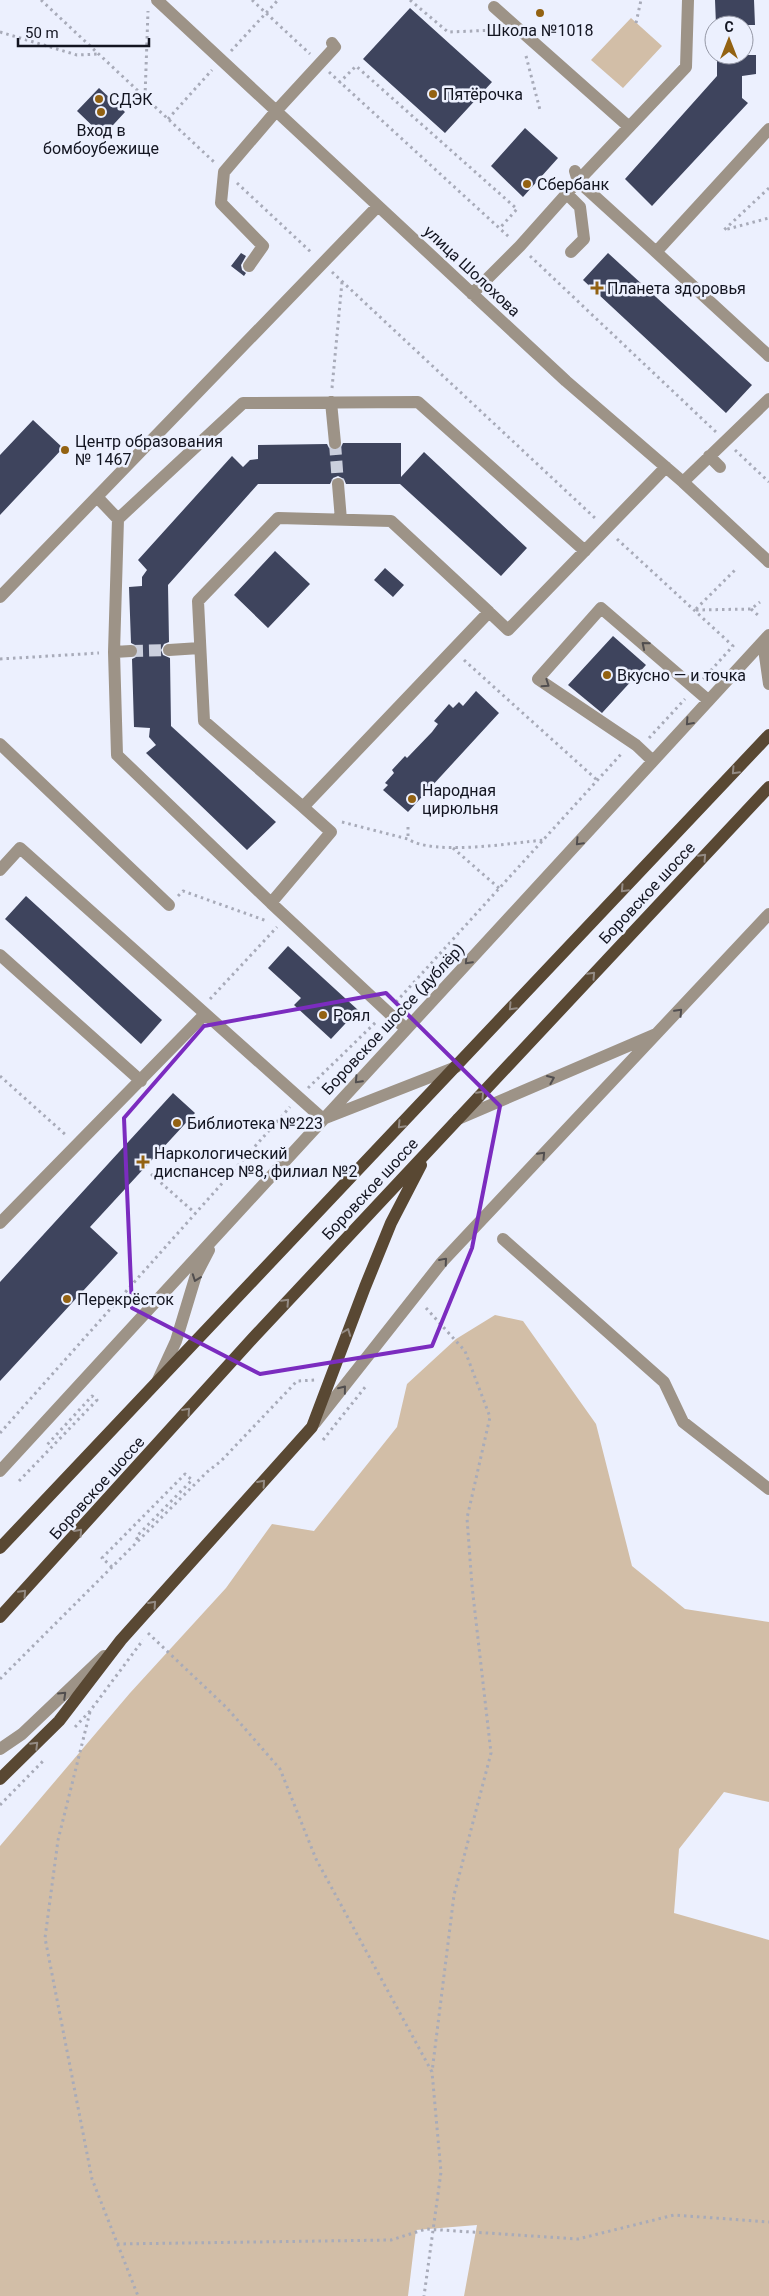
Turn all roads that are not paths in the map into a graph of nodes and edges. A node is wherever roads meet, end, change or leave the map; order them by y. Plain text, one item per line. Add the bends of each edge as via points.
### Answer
1 (688, 0) edge
2 (153, 4) edge
3 (494, 7) dead end
4 (332, 43) dead end
5 (277, 110) junction
6 (628, 126) junction
7 (769, 129) edge
8 (577, 176) junction
9 (566, 194) junction
10 (378, 206) junction
11 (571, 252) dead end
12 (656, 252) junction
13 (249, 266) dead end
14 (472, 294) junction
15 (769, 356) edge
16 (769, 399) edge
17 (331, 402) junction
18 (335, 444) tunnel mouth
19 (709, 456) junction
20 (666, 467) junction
21 (720, 467) dead end
22 (683, 482) junction
23 (338, 484) tunnel mouth
24 (97, 497) junction
25 (118, 519) junction
26 (341, 520) junction
27 (586, 551) junction
28 (769, 562) edge
29 (0, 597) edge
30 (489, 612) junction
31 (766, 638) edge
32 (200, 648) junction
33 (169, 650) tunnel mouth
34 (131, 651) tunnel mouth
35 (114, 652) junction
36 (769, 684) edge
37 (708, 700) junction
38 (769, 735) edge
39 (0, 744) edge
40 (654, 761) junction
41 (769, 787) edge
42 (303, 807) junction
43 (0, 870) edge
44 (271, 903) junction
45 (169, 905) road end
46 (769, 914) edge
47 (0, 955) edge
48 (202, 1011) junction
49 (406, 1029) junction
50 (660, 1032) junction
51 (456, 1067) junction
52 (141, 1081) junction
53 (323, 1119) junction
54 (458, 1119) junction
55 (428, 1151) junction
56 (0, 1223) edge
57 (217, 1234) junction
58 (504, 1239) dead end
59 (155, 1386) junction
60 (312, 1426) junction
61 (0, 1471) edge
62 (769, 1490) edge
63 (0, 1548) edge
64 (0, 1617) edge
65 (121, 1640) junction
66 (0, 1749) edge
67 (0, 1779) edge

1 - 6 street via 686,67
2 - 5 street, улица Шолохова
3 - 6 street
4 - 5 street via 335,47
5 - 10 street, улица Шолохова
5 - 13 street via 224,172 222,203 263,246
6 - 8 street
7 - 12 street
8 - 9 street
8 - 12 street
9 - 11 street via 580,207 584,239
9 - 14 street
10 - 14 street, улица Шолохова
10 - 24 street
12 - 15 street
14 - 20 street, улица Шолохова
16 - 19 street
17 - 18 street
17 - 25 street via 243,403
17 - 27 street via 418,402
19 - 21 street
19 - 22 street
20 - 22 street, улица Шолохова
20 - 27 street
22 - 28 street, улица Шолохова
23 - 26 street
24 - 25 street
24 - 29 street
25 - 35 street
26 - 30 street via 391,522
26 - 32 street via 278,518 198,601
27 - 30 street via 508,630
30 - 42 street
31 - 36 street
31 - 37 street, Боровское шоссе (дублёр)
32 - 33 street
32 - 42 street via 204,721
34 - 35 street
35 - 44 street via 117,755
37 -> 40 street, Боровское шоссе (дублёр)
37 -> 40 street via 601,608 538,679 636,745
38 -> 51 main road, Боровское шоссе
39 - 45 street
40 -> 49 street, Боровское шоссе (дублёр)
54 -> 41 main road, Боровское шоссе
42 - 44 street via 331,832
43 - 48 street via 20,848
44 - 49 street via 283,921
50 -> 46 street
47 - 52 street
48 - 52 street
48 - 53 street
49 -> 53 street, Боровское шоссе (дублёр)
54 -> 50 street
60 -> 50 street via 442,1262
51 - 53 street
51 -> 59 main road, Боровское шоссе
52 - 56 street
53 - 57 street, Боровское шоссе (дублёр)
54 - 55 main road, Боровское шоссе
60 -> 55 main road via 391,1223
64 -> 55 main road, Боровское шоссе
57 -> 59 street via 196,1275 176,1341
57 - 61 street, Боровское шоссе (дублёр)
58 - 62 street via 664,1382 684,1422
59 - 63 main road, Боровское шоссе
65 -> 60 main road
66 -> 65 street via 22,1734
67 -> 65 main road via 59,1721

